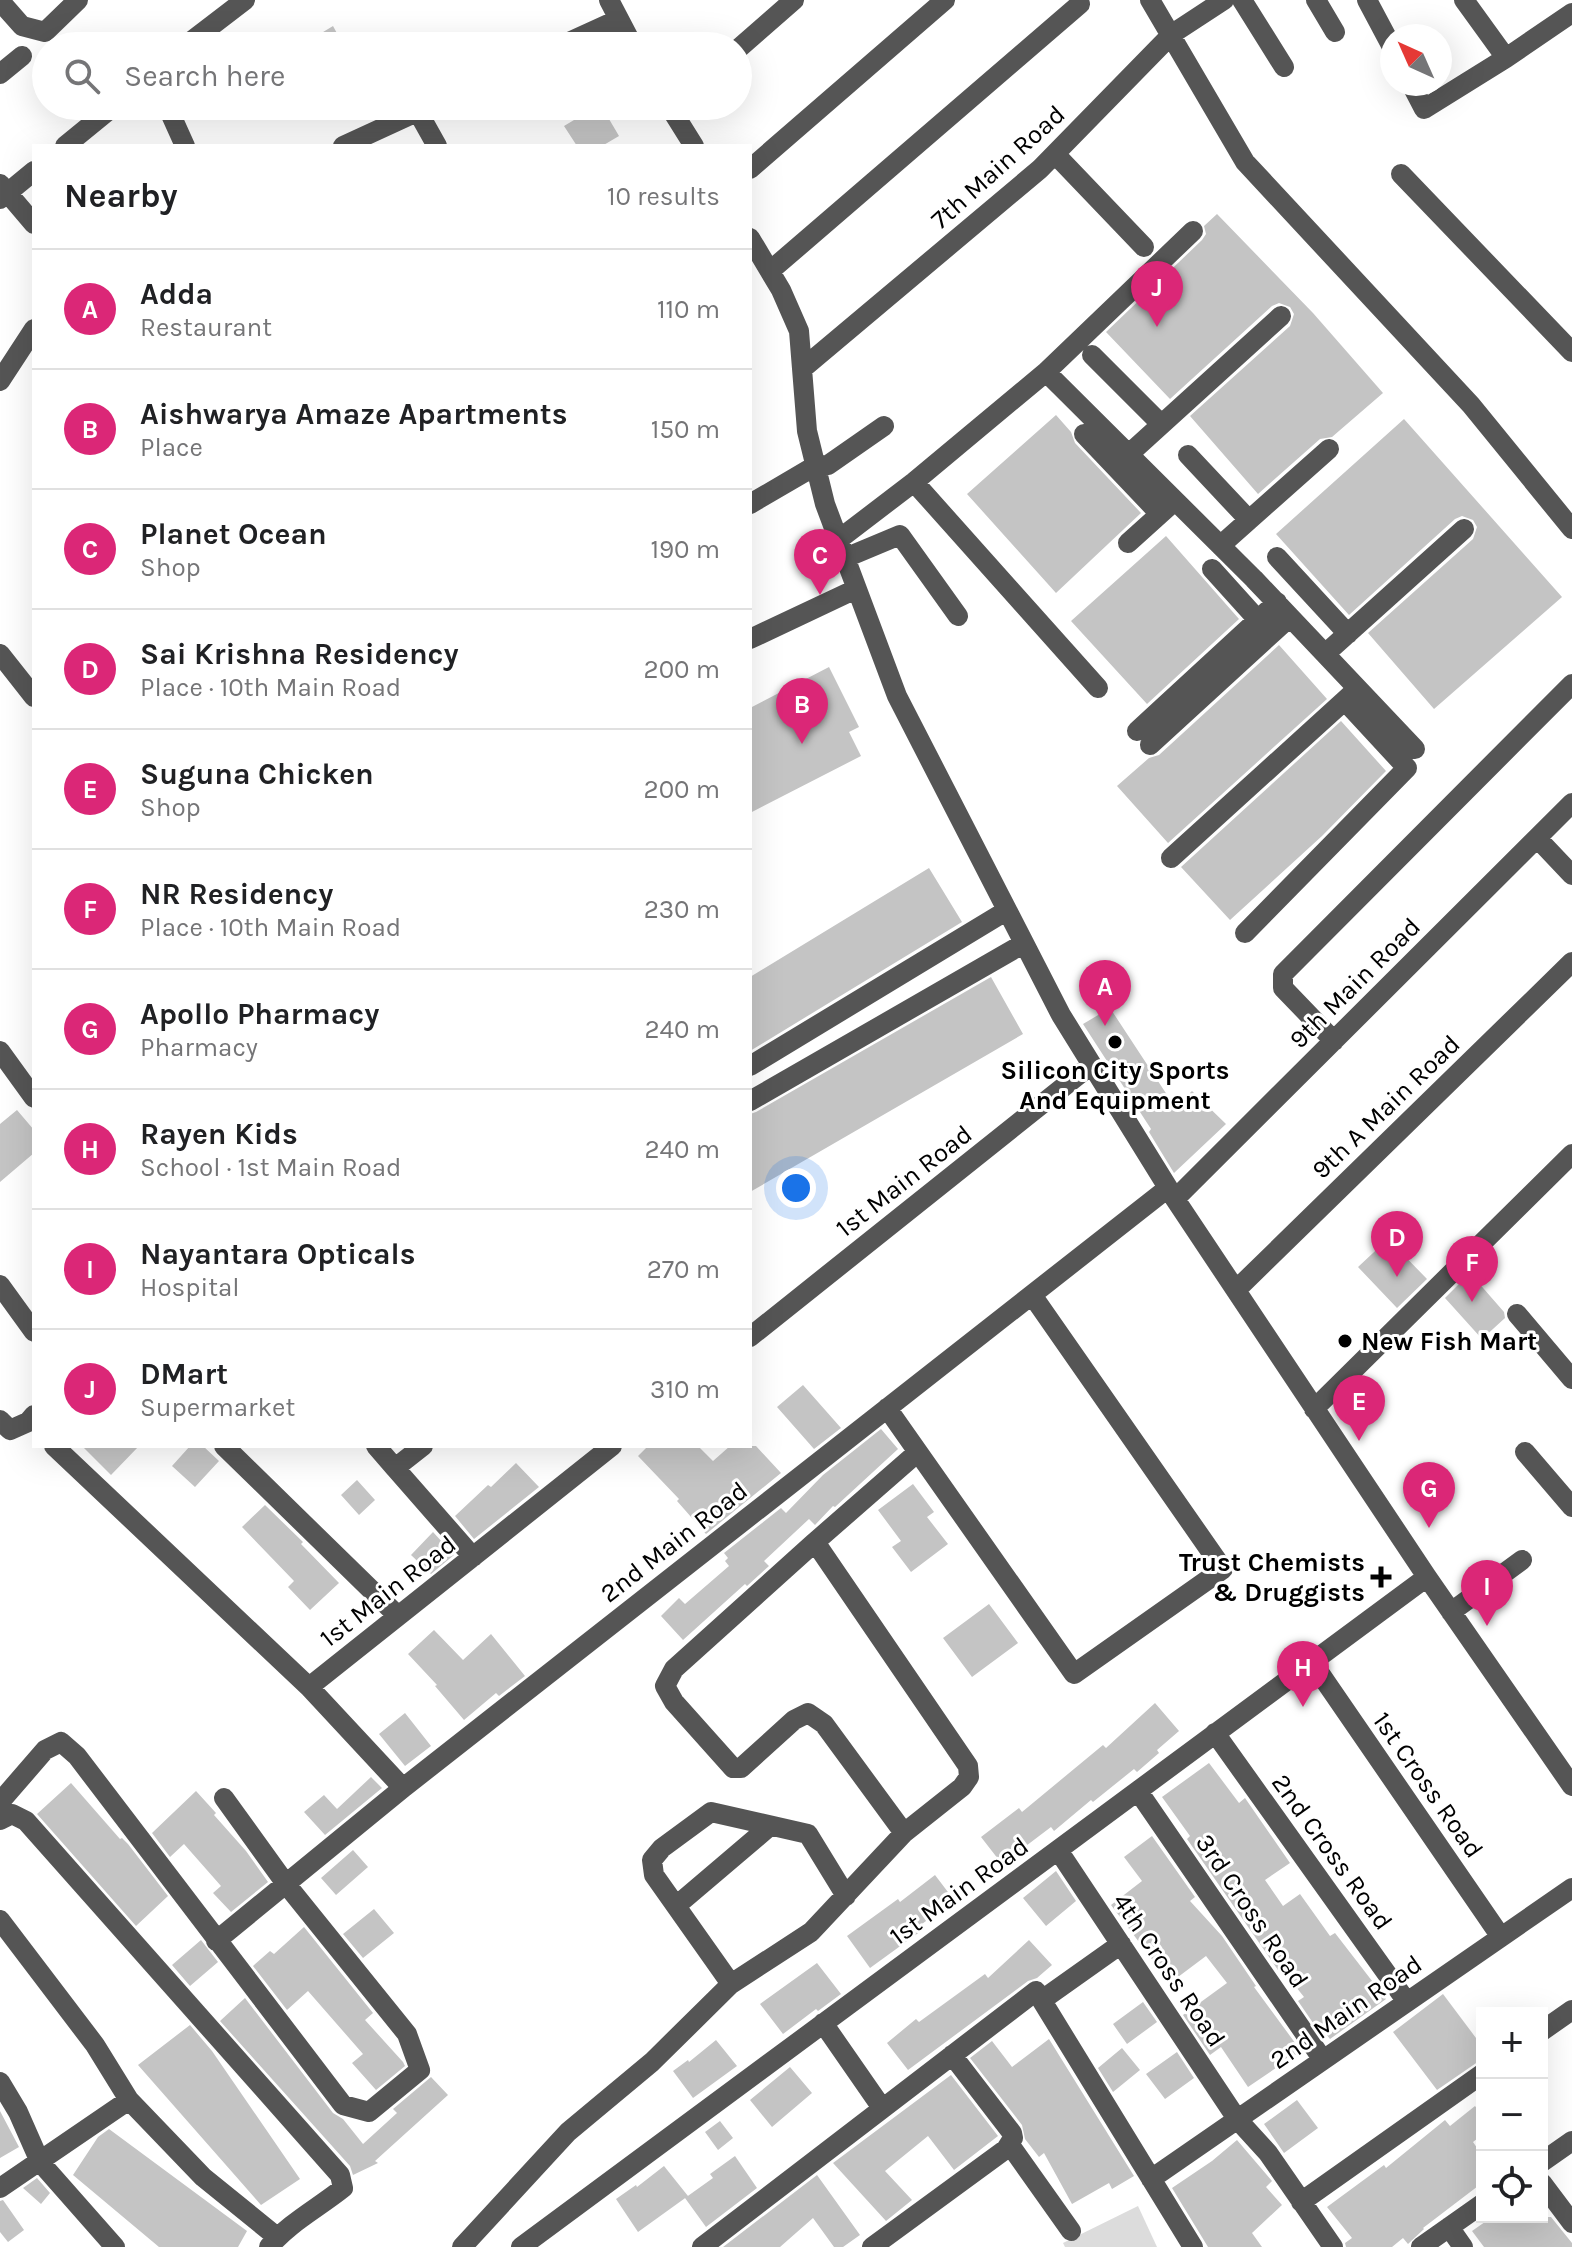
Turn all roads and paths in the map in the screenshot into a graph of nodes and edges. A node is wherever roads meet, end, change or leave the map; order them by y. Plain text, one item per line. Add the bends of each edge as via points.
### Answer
1 (78, 0) edge
2 (245, 0) edge
3 (609, 0) edge
4 (794, 0) edge
5 (945, 0) edge
6 (1150, 0) edge
7 (1224, 0) edge
8 (1242, 0) edge
9 (1316, 0) edge
10 (1367, 0) edge
11 (1464, 0) edge
12 (0, 1) edge
13 (1080, 4) dead end
14 (1572, 13) edge
15 (617, 20) junction
16 (1380, 24) edge
17 (203, 32) edge
18 (591, 32) edge
19 (624, 32) edge
20 (1335, 32) dead end
21 (1172, 34) junction
22 (752, 37) edge
23 (22, 56) dead end
24 (1506, 58) junction
25 (1284, 67) dead end
26 (0, 74) edge
27 (1452, 92) edge
28 (1417, 96) edge
29 (1445, 96) edge
30 (97, 120) edge
31 (173, 120) edge
32 (400, 120) edge
33 (428, 120) edge
34 (678, 120) edge
35 (67, 144) edge
36 (184, 144) edge
37 (347, 144) edge
38 (436, 144) edge
39 (693, 144) edge
40 (1055, 154) junction
41 (752, 167) edge
42 (32, 172) edge
43 (1401, 174) dead end
44 (2, 192) edge
45 (32, 222) edge
46 (1193, 231) dead end
47 (752, 241) edge
48 (1144, 247) dead end
49 (770, 271) junction
50 (1281, 316) dead end
51 (32, 332) edge
52 (1570, 346) edge
53 (1092, 355) dead end
54 (802, 369) junction
55 (1046, 372) junction
56 (0, 381) edge
57 (1161, 424) junction
58 (884, 426) dead end
59 (1084, 434) dead end
60 (1329, 449) dead end
61 (1129, 454) junction
62 (1188, 455) dead end
63 (815, 466) junction
64 (914, 482) junction
65 (752, 503) edge
66 (1168, 507) junction
67 (1249, 520) junction
68 (1464, 529) dead end
69 (1572, 529) edge
70 (1128, 543) dead end
71 (1221, 545) junction
72 (842, 549) junction
73 (1277, 557) dead end
74 (1212, 569) dead end
75 (856, 589) junction
76 (1284, 610) junction
77 (958, 616) dead end
78 (1258, 620) junction
79 (1348, 634) junction
80 (752, 638) edge
81 (0, 654) edge
82 (1325, 654) junction
83 (1572, 684) edge
84 (1098, 688) dead end
85 (32, 694) edge
86 (1351, 695) junction
87 (1415, 749) dead end
88 (1572, 803) edge
89 (1537, 838) junction
90 (1171, 858) dead end
91 (1572, 875) edge
92 (1006, 911) junction
93 (1245, 933) dead end
94 (1023, 944) junction
95 (1572, 962) edge
96 (1334, 1041) junction
97 (0, 1051) edge
98 (752, 1065) edge
99 (1091, 1065) junction
100 (32, 1095) edge
101 (752, 1100) edge
102 (1572, 1154) edge
103 (1171, 1194) junction
104 (0, 1285) edge
105 (1236, 1290) junction
106 (1032, 1295) junction
107 (1517, 1314) dead end
108 (32, 1329) edge
109 (752, 1335) edge
110 (1572, 1379) edge
111 (887, 1408) junction
112 (1314, 1409) junction
113 (0, 1420) edge
114 (32, 1422) edge
115 (56, 1448) edge
116 (226, 1448) edge
117 (378, 1448) edge
118 (420, 1448) edge
119 (609, 1448) edge
120 (918, 1452) junction
121 (1525, 1452) dead end
122 (395, 1468) junction
123 (1572, 1507) edge
124 (815, 1542) junction
125 (473, 1557) junction
126 (1522, 1560) dead end
127 (1427, 1577) junction
128 (1451, 1612) junction
129 (398, 1616) junction
130 (1312, 1662) junction
131 (309, 1687) junction
132 (1215, 1733) junction
133 (1572, 1786) edge
134 (403, 1788) junction
135 (1138, 1791) junction
136 (224, 1798) dead end
137 (0, 1802) edge
138 (0, 1820) edge
139 (770, 1826) junction
140 (904, 1833) junction
141 (1058, 1850) junction
142 (286, 1884) junction
143 (1572, 1888) edge
144 (846, 1896) junction
145 (676, 1906) junction
146 (0, 1920) edge
147 (1501, 1937) junction
148 (216, 1941) junction
149 (1121, 1944) junction
150 (731, 1984) junction
151 (1042, 2000) junction
152 (1407, 2002) junction
153 (1572, 2010) edge
154 (823, 2023) junction
155 (1548, 2027) edge
156 (952, 2055) junction
157 (1323, 2060) junction
158 (1476, 2078) edge
159 (0, 2082) edge
160 (129, 2100) junction
161 (882, 2108) junction
162 (1237, 2119) junction
163 (1572, 2141) edge
164 (1010, 2145) junction
165 (1548, 2158) edge
166 (40, 2162) junction
167 (1151, 2179) junction
168 (3, 2187) edge
169 (1548, 2191) edge
170 (1301, 2202) junction
171 (1476, 2208) edge
172 (1572, 2223) edge
173 (1449, 2227) junction
174 (1071, 2231) dead end
175 (273, 2242) edge
176 (115, 2247) edge
177 (462, 2247) edge
178 (521, 2247) edge
179 (702, 2247) edge
180 (872, 2247) edge
181 (1193, 2247) edge
182 (1333, 2247) edge
183 (1421, 2247) edge
184 (1463, 2247) edge

1 - 12 street via 45,32 22,26
2 - 17 street
3 - 15 street
4 - 22 street
5 - 41 street
6 - 21 street
7 - 21 street, 7th Main Road
8 - 25 street
9 - 20 street
10 - 16 street
11 - 24 street
13 - 49 street
14 - 24 street
15 - 18 street
15 - 19 street
21 - 40 street, 7th Main Road
21 - 69 street via 1245,162 1471,405
23 - 26 street
24 - 27 street
28 - 29 street via 1424,109
30 - 35 street
31 - 36 street
32 - 37 street
33 - 38 street
34 - 39 street
40 - 48 street
40 - 54 street, 7th Main Road
42 - 44 street
43 - 52 street
44 - 45 street
46 - 55 street
47 - 49 street
49 - 54 street via 799,331
50 - 57 street
51 - 56 street
53 - 57 street
54 - 63 street
55 - 61 street
55 - 64 street
57 - 61 street
58 - 63 street via 828,465
59 - 66 street
60 - 67 street
61 - 66 street
62 - 67 street
63 - 65 street
63 - 72 street
64 - 72 street
64 - 84 street
66 - 70 street
66 - 71 street
67 - 71 street
68 - 79 street
71 - 76 street
72 - 75 street
72 - 77 street via 900,535
73 - 79 street
74 - 78 street
75 - 80 street
75 - 92 street via 897,696
76 - 78 street
76 - 78 street via 1144,738
76 - 82 street
79 - 82 street
81 - 85 street
82 - 86 street
83 - 96 street via 1283,974 1283,988
86 - 87 street
86 - 90 street
86 - 93 street via 1407,768
88 - 89 street, 9th Main Road
89 - 91 street
89 - 96 street, 9th Main Road
92 - 94 street
92 - 98 street
94 - 99 street
94 - 101 street
95 - 105 street, 9th A Main Road
96 - 103 street, 9th Main Road
97 - 100 street
99 - 103 street
99 - 109 street, 1st Main Road
102 - 112 street
103 - 105 street
103 - 106 street, 2nd Main Road
104 - 108 street
105 - 112 street
106 - 111 street, 2nd Main Road
106 - 120 street via 1223,1569 1074,1674
107 - 110 street
111 - 120 street
111 - 134 street, 2nd Main Road
112 - 127 street
113 - 114 street via 10,1430
115 - 131 street
116 - 129 street
117 - 122 street
118 - 122 street
119 - 125 street, 1st Main Road
120 - 124 street
121 - 123 street
122 - 125 street
124 - 140 street via 968,1766 962,1787
124 - 140 street via 674,1669 665,1686 733,1768 741,1768 808,1713 824,1724
125 - 129 street, 1st Main Road
126 - 128 street
127 - 128 street
127 - 130 street, 1st Main Road
128 - 133 street
129 - 131 street, 1st Main Road
130 - 132 street, 1st Main Road
130 - 147 street, 1st Cross Road
131 - 134 street
132 - 135 street, 1st Main Road
132 - 152 street, 2nd Cross Road
134 - 142 street, 2nd Main Road
135 - 141 street, 1st Main Road
135 - 157 street, 3rd Cross Road
136 - 142 street
137 - 148 street via 45,1750 61,1742 77,1756
138 - 175 street via 12,1814 26,1821 340,2175 343,2188
139 - 144 street via 808,1834
139 - 145 street
139 - 145 street via 711,1812 662,1848 652,1860 654,1875
140 - 144 street
141 - 149 street, 4th Cross Road
141 - 154 street, 1st Main Road
142 - 148 street, 2nd Main Road
142 - 148 street via 407,2034 420,2070 369,2112 343,2105
143 - 147 street, 2nd Main Road
144 - 150 street via 811,1932
145 - 150 street
146 - 160 street via 95,2045
147 - 152 street, 2nd Main Road
149 - 151 street
149 - 162 street, 4th Cross Road
150 - 177 street via 652,2062 568,2132
151 - 156 street via 1036,1991
151 - 167 street
152 - 157 street, 2nd Main Road
153 - 155 street
154 - 161 street
154 - 178 street, 1st Main Road
156 - 161 street
156 - 164 street via 1012,2133
157 - 162 street, 2nd Main Road
158 - 170 street
159 - 166 street
160 - 166 street
160 - 175 street
161 - 179 street
162 - 167 street, 2nd Main Road
162 - 170 street, 4th Cross Road
163 - 165 street
164 - 174 street
164 - 180 street
166 - 168 street
166 - 176 street
167 - 181 street
169 - 172 street
170 - 182 street, 4th Cross Road
171 - 173 street
173 - 183 street
173 - 184 street

